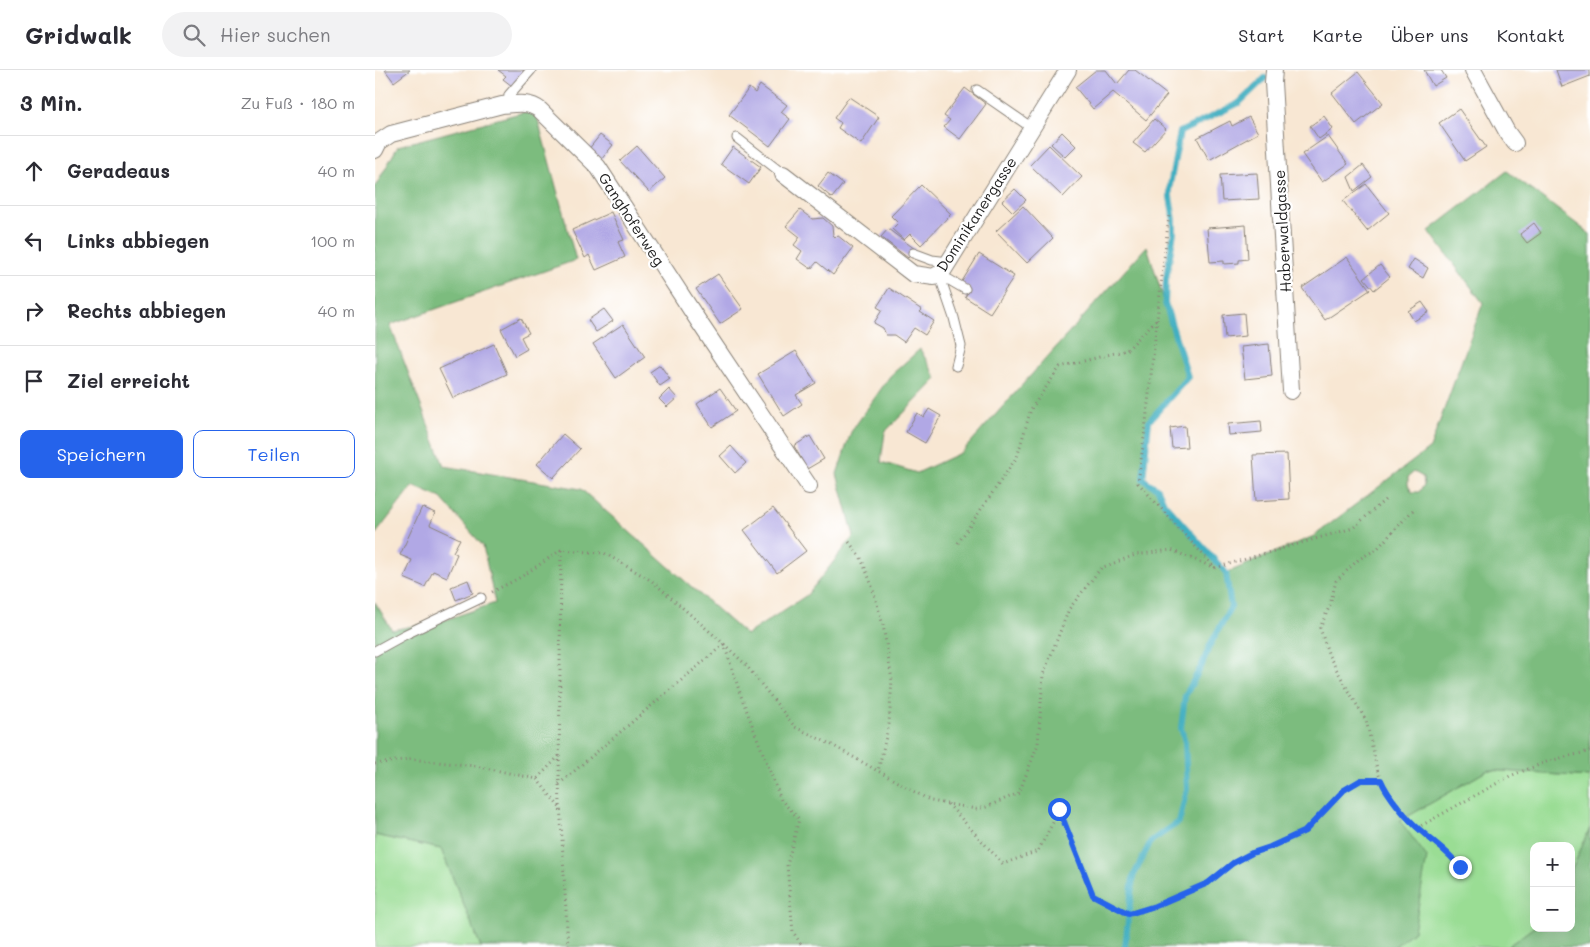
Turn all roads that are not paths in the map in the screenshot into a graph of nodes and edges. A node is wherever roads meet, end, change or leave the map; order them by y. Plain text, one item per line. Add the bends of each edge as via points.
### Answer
1 (531, 70) edge
2 (1068, 70) edge
3 (1274, 70) edge
4 (1473, 70) edge
5 (977, 90) dead end
6 (508, 104) junction
7 (1032, 128) junction
8 (737, 138) dead end
9 (1515, 143) dead end
10 (375, 150) edge
11 (783, 174) joint
12 (913, 254) dead end
13 (944, 268) junction
14 (965, 289) dead end
15 (956, 366) dead end
16 (1291, 391) dead end
17 (809, 486) dead end
18 (481, 598) road end
19 (375, 651) edge

1 - 6 lane via 509,95
2 - 7 street, Dominikanergasse
3 - 16 street, Haberwaldgasse
4 - 9 street
5 - 7 lane
6 - 10 street, Ganghoferweg via 391,134 379,142
6 - 17 street, Ganghoferweg via 534,105 598,167
7 - 13 street, Dominikanergasse
8 - 11 lane
11 - 13 street, Dominikanergasse via 913,274 934,277
12 - 13 lane via 933,260
13 - 14 lane
13 - 15 lane via 961,346
18 - 19 lane

